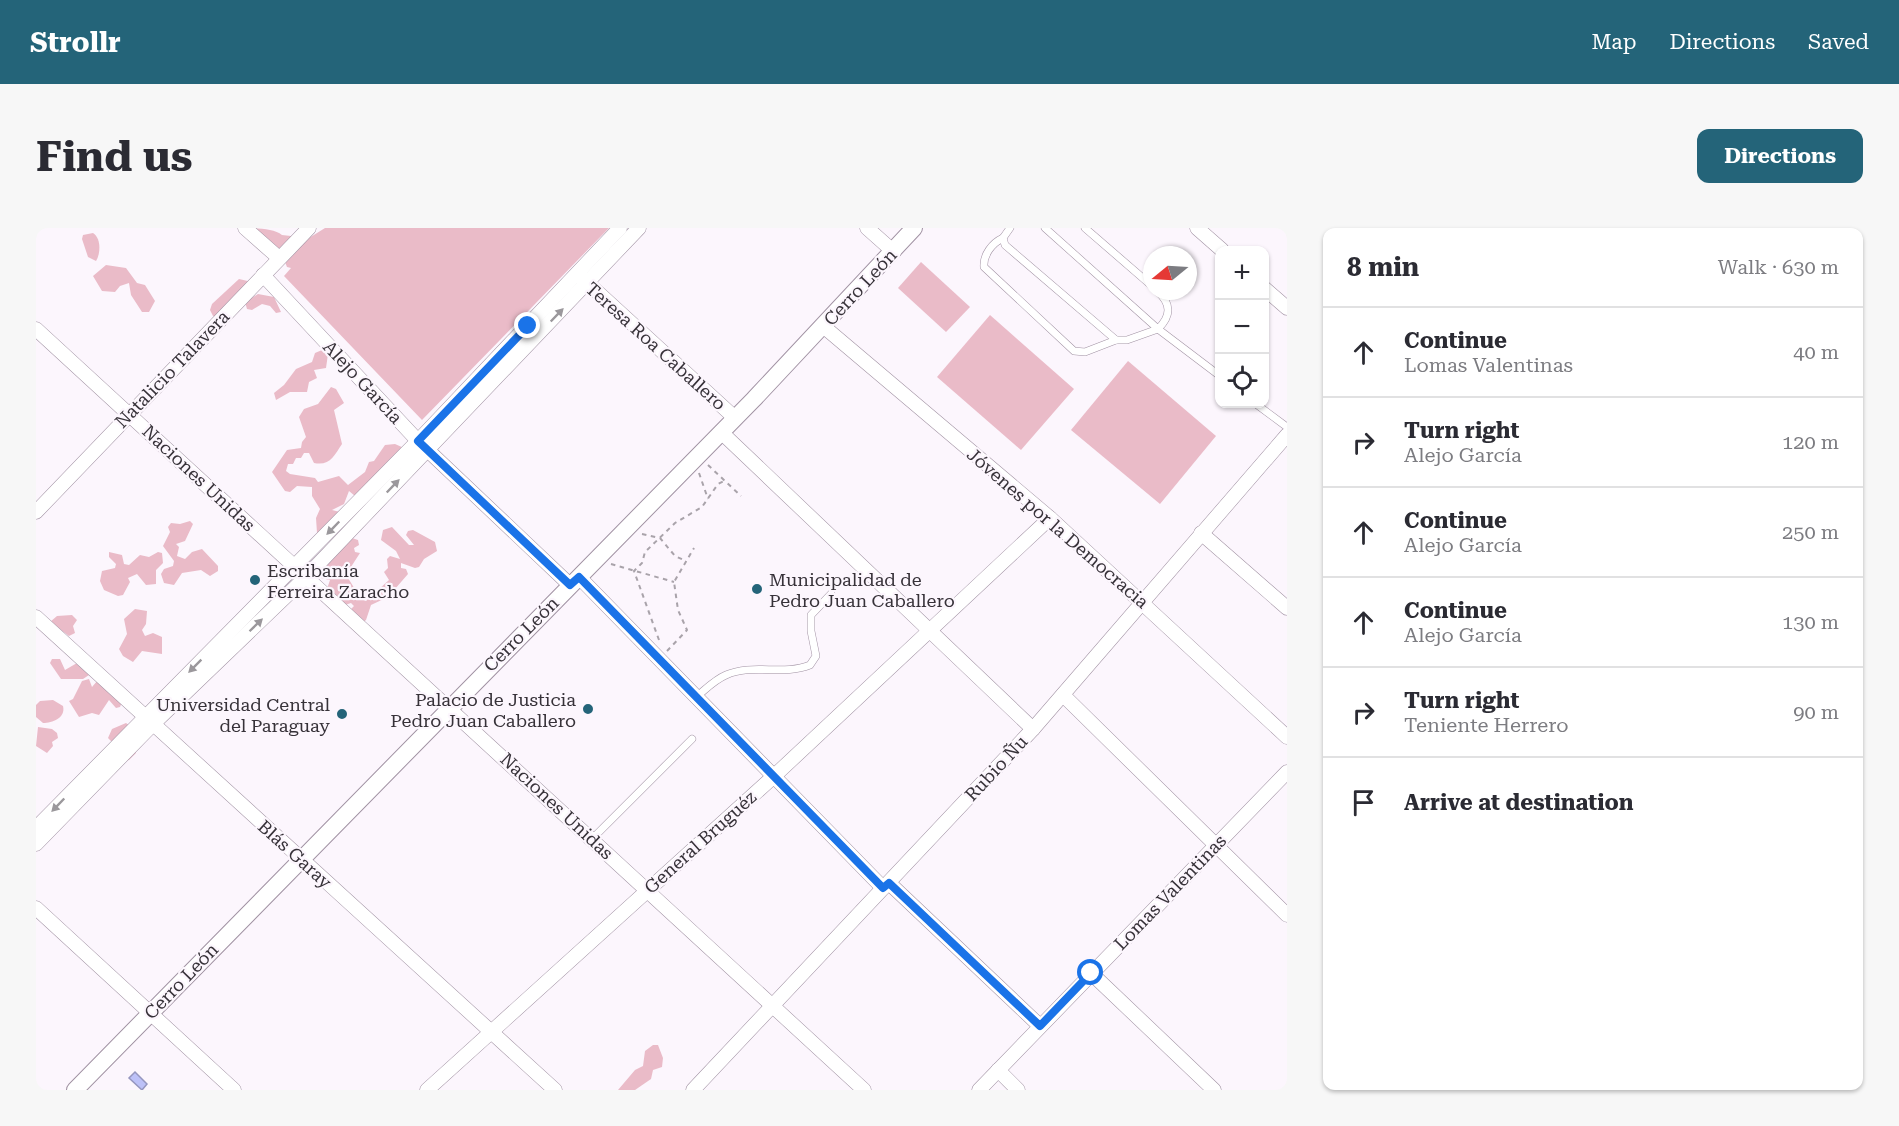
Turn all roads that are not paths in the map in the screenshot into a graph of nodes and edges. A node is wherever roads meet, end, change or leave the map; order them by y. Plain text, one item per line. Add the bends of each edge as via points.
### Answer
1 (246, 228) edge
2 (309, 228) edge
3 (620, 228) edge
4 (639, 228) edge
5 (867, 228) edge
6 (914, 228) edge
7 (1010, 228) edge
8 (1045, 228) edge
9 (1085, 228) edge
10 (1197, 228) edge
11 (1003, 238) junction
12 (1217, 246) edge
13 (894, 252) junction
14 (279, 258) junction
15 (263, 275) junction
16 (1143, 278) edge
17 (583, 279) junction
18 (1269, 292) edge
19 (1166, 300) edge
20 (1287, 308) edge
21 (823, 326) junction
22 (36, 329) edge
23 (1158, 329) junction
24 (1116, 340) junction
25 (1215, 372) edge
26 (1261, 408) edge
27 (129, 414) junction
28 (735, 418) junction
29 (1287, 427) edge
30 (721, 432) junction
31 (1287, 435) edge
32 (422, 446) junction
33 (364, 495) junction
34 (375, 505) junction
35 (36, 512) edge
36 (1050, 518) junction
37 (1201, 533) junction
38 (295, 566) junction
39 (306, 577) junction
40 (574, 581) junction
41 (831, 594) dead end
42 (1142, 602) junction
43 (1287, 608) edge
44 (36, 617) edge
45 (931, 631) junction
46 (220, 650) junction
47 (1063, 694) junction
48 (696, 698) junction
49 (449, 707) junction
50 (149, 720) junction
51 (1033, 729) junction
52 (1287, 737) edge
53 (692, 739) dead end
54 (1287, 772) edge
55 (772, 778) junction
56 (80, 791) junction
57 (36, 828) edge
58 (592, 838) junction
59 (36, 844) edge
60 (1216, 844) junction
61 (300, 859) junction
62 (886, 886) junction
63 (648, 889) junction
64 (36, 908) edge
65 (1287, 915) edge
66 (1091, 973) junction
67 (774, 1006) junction
68 (149, 1013) junction
69 (1040, 1026) junction
70 (492, 1032) junction
71 (998, 1070) junction
72 (75, 1090) edge
73 (234, 1090) edge
74 (427, 1090) edge
75 (555, 1090) edge
76 (693, 1090) edge
77 (864, 1090) edge
78 (979, 1090) edge
79 (1018, 1090) edge
80 (1214, 1090) edge

1 - 14 street
2 - 14 street, Natalicio Talavera
3 - 17 street
4 - 17 street
5 - 13 street
6 - 13 street, Cerro León
7 - 11 lane
8 - 23 lane
9 - 16 lane
10 - 12 street
11 - 24 lane via 1005,245
11 - 24 lane via 995,241 983,259 984,267 1074,351 1085,352
13 - 21 street, Cerro León
14 - 15 street, Natalicio Talavera
15 - 27 street, Natalicio Talavera
15 - 32 street, Alejo García
17 - 28 street, Teresa Roa Caballero
17 - 32 street
18 - 20 street
19 - 23 lane via 1170,311
21 - 28 street, Cerro León
21 - 36 street, Jóvenes por la Democracia
22 - 27 street, Naciones Unidas
23 - 24 lane
23 - 25 lane
26 - 29 lane
27 - 35 street, Natalicio Talavera
27 - 38 street, Naciones Unidas
28 - 30 street, Cerro León
30 - 40 street, Cerro León
30 - 45 street, Teresa Roa Caballero
31 - 37 street, Rubio Ñu
32 - 33 street
34 -> 32 street
32 - 40 street, Alejo García
33 - 34 street
33 -> 38 street
34 - 39 street
36 - 42 street, Jóvenes por la Democracia
36 - 45 street, General Bruguéz
37 - 42 street, Rubio Ñu
37 - 43 street
38 - 39 street, Naciones Unidas
38 - 46 street
46 -> 39 street
39 - 49 street, Naciones Unidas
40 - 48 street, Alejo García
40 - 49 street, Cerro León
41 - 48 lane via 811,615 816,656 810,665 794,670 746,669 728,674
42 - 47 street, Rubio Ñu
42 - 52 street, Jóvenes por la Democracia
44 - 50 street, Blás Garay
45 - 51 street, Teresa Roa Caballero
45 - 55 street, General Bruguéz
46 - 50 street
47 - 51 street, Rubio Ñu
47 - 60 street
48 - 55 street, Alejo García
49 - 58 street, Naciones Unidas
49 - 61 street, Cerro León
50 - 56 street
50 - 61 street, Blás Garay
51 - 62 street, Rubio Ñu
53 - 58 lane
54 - 60 street, Lomas Valentinas
55 - 62 street, Alejo García
55 - 63 street, General Bruguéz
56 -> 57 street
56 - 59 street
58 - 63 street, Naciones Unidas
60 - 65 street
60 - 66 street, Lomas Valentinas
61 - 68 street, Cerro León
61 - 70 street, Blás Garay
62 - 67 street, Rubio Ñu
62 - 69 street, Alejo García
63 - 67 street, Naciones Unidas
63 - 70 street, General Bruguéz
64 - 68 street
66 - 69 street, Lomas Valentinas
66 - 80 street
67 - 76 street, Rubio Ñu
67 - 77 street, Naciones Unidas
68 - 72 street, Cerro León
68 - 73 street
69 - 71 street, Lomas Valentinas
70 - 74 street, General Bruguéz
70 - 75 street, Blás Garay
71 - 78 street, Lomas Valentinas
71 - 79 street

